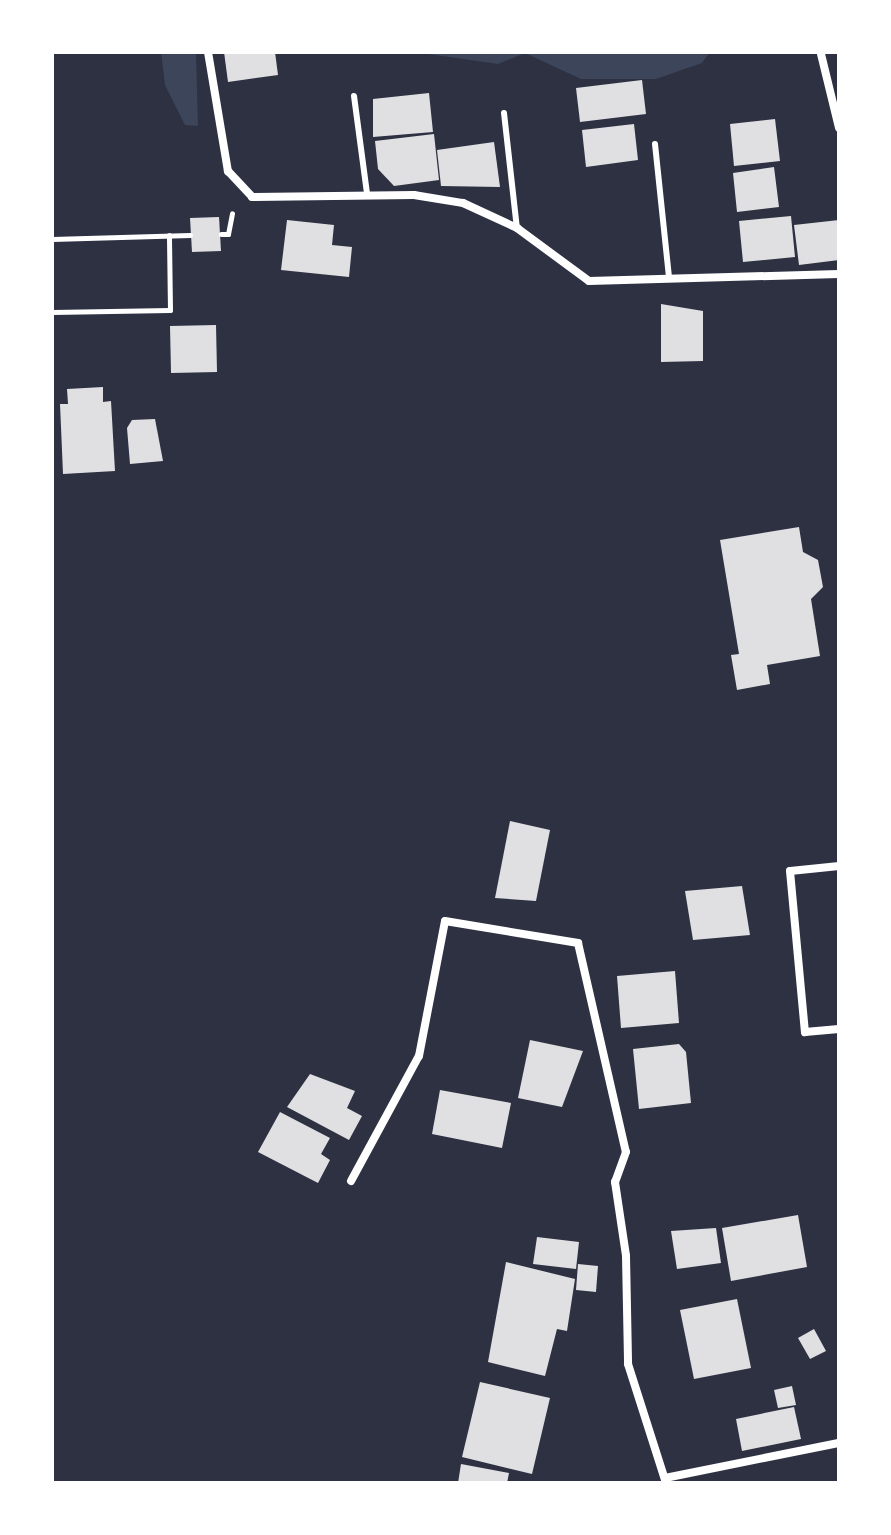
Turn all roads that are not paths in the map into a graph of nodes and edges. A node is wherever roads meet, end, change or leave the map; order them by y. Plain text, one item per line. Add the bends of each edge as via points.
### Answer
1 (208, 52) edge
2 (821, 54) dead end
3 (354, 96) dead end
4 (504, 113) dead end
5 (839, 128) edge
6 (655, 144) dead end
7 (367, 194) junction
8 (517, 228) junction
9 (839, 274) edge
10 (669, 278) junction
11 (839, 866) edge
12 (839, 1029) edge
13 (351, 1181) dead end
14 (839, 1443) edge
15 (665, 1481) edge

1 - 7 street via 228,171 238,185 272,201
2 - 5 street
3 - 7 lane
4 - 8 lane
6 - 10 lane
7 - 8 street via 463,203
8 - 10 street via 589,281
9 - 10 street
11 - 12 street via 790,871 805,1032
13 - 15 street via 419,1056 445,921 578,943 626,1152 615,1182 626,1256 628,1364
14 - 15 street

